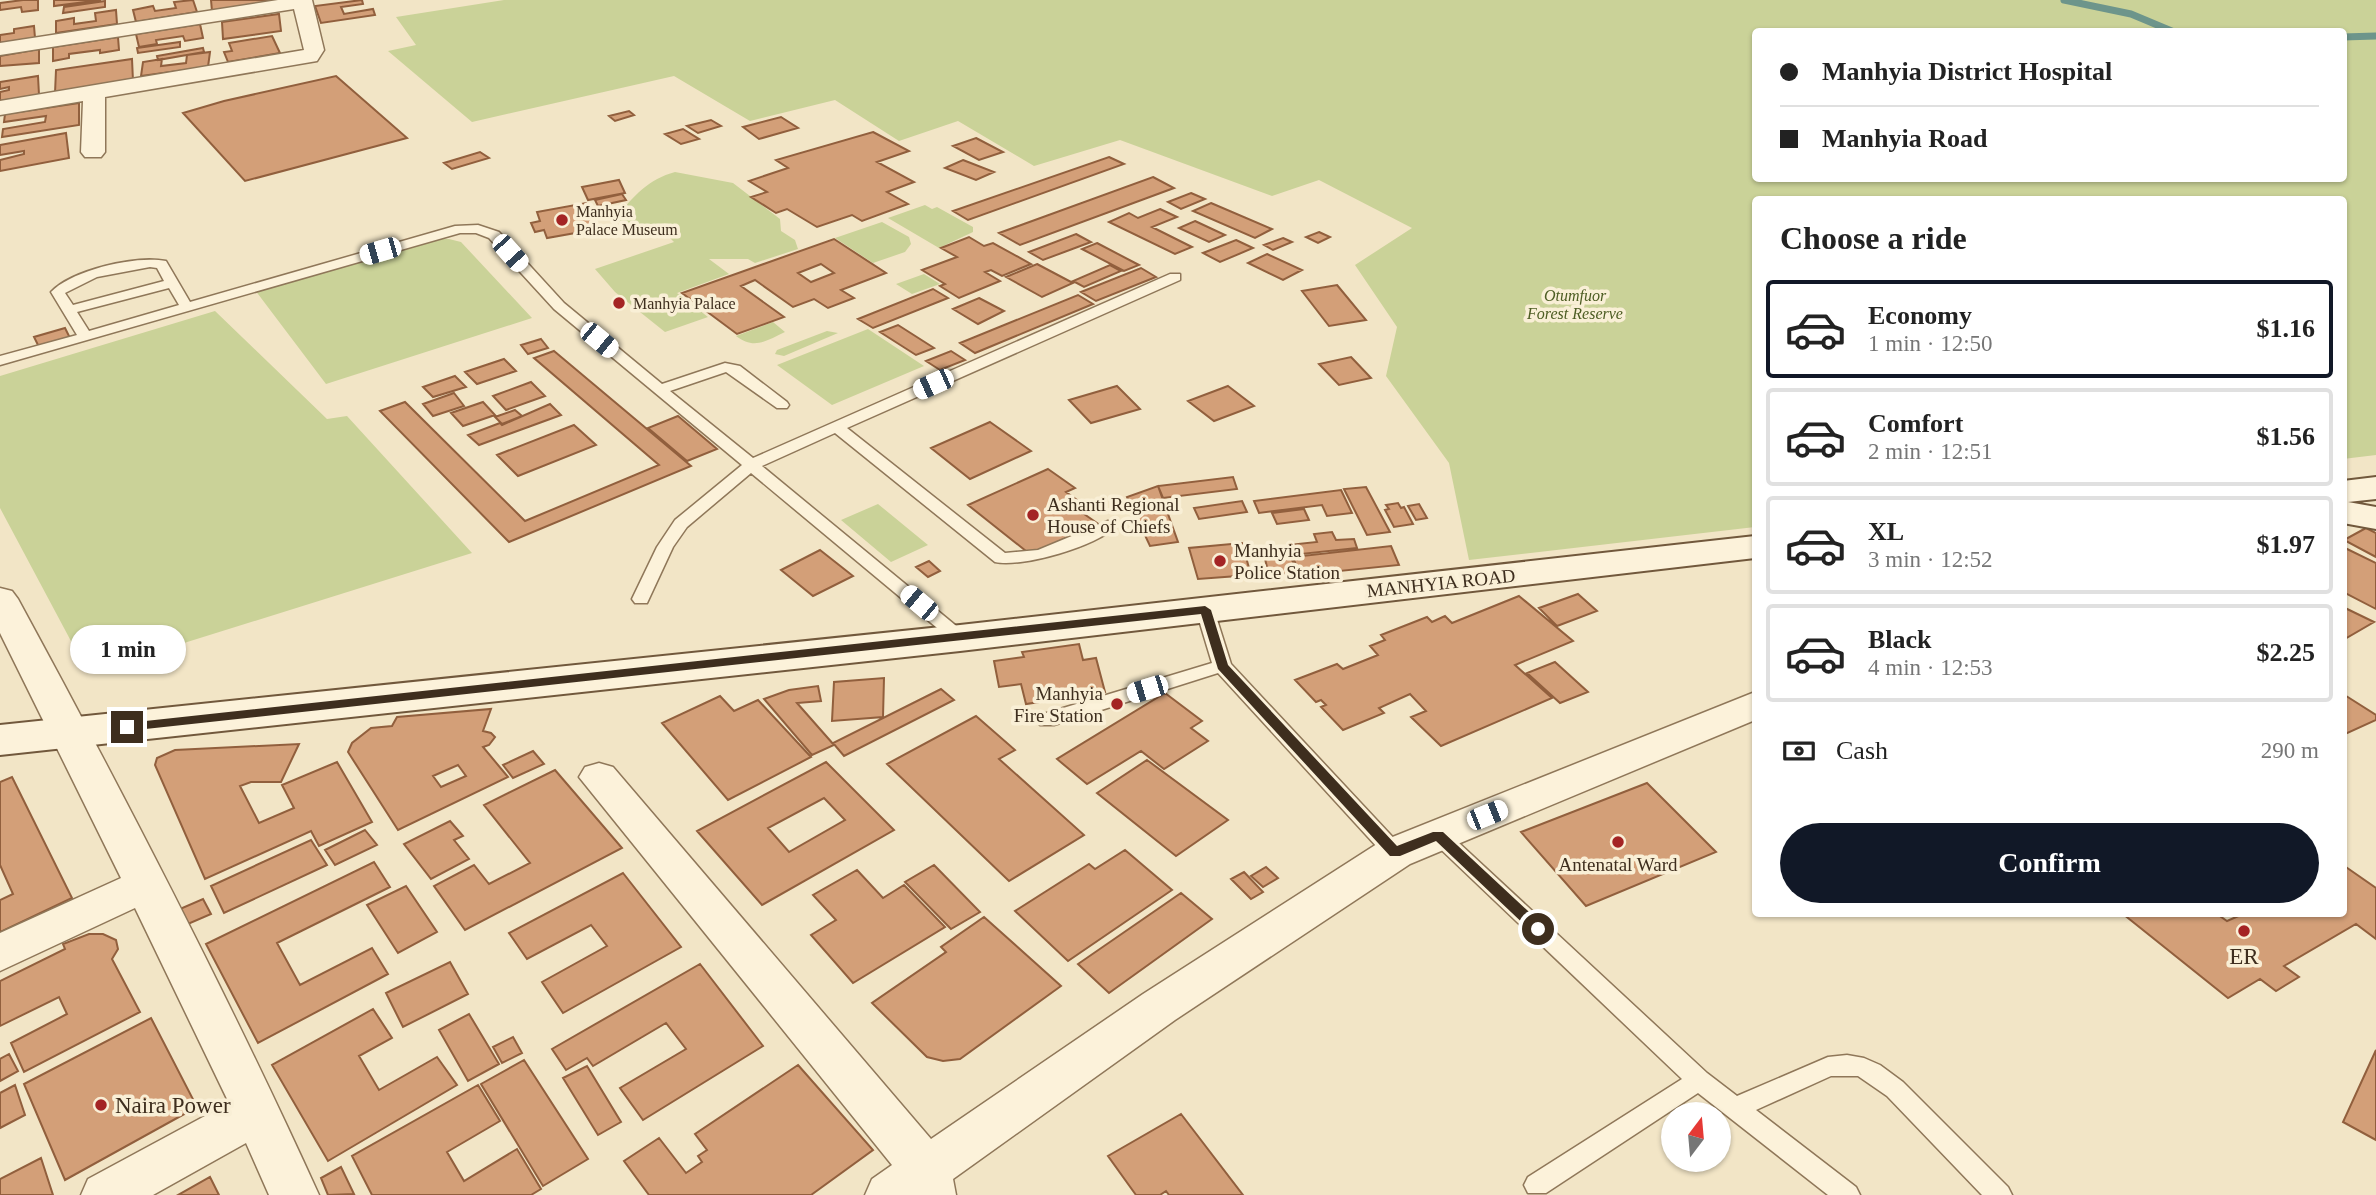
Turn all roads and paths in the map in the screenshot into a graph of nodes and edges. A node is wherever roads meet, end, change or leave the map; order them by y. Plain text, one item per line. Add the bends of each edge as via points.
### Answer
1 (302, 1) edge
2 (0, 49) edge
3 (94, 93) junction
4 (0, 108) edge
5 (93, 152) dead end
6 (1175, 277) dead end
7 (172, 283) junction
8 (186, 306) junction
9 (69, 310) junction
10 (84, 335) junction
11 (0, 361) edge
12 (661, 389) junction
13 (782, 405) dead end
14 (836, 428) junction
15 (753, 464) junction
16 (2376, 488) edge
17 (2347, 492) edge
18 (2347, 513) edge
19 (2376, 518) edge
20 (1108, 526) dead end
21 (1752, 547) edge
22 (0, 599) edge
23 (641, 599) dead end
24 (1205, 610) junction
25 (960, 638) junction
26 (1222, 666) junction
27 (1752, 706) edge
28 (1047, 720) dead end
29 (71, 733) junction
30 (0, 740) edge
31 (599, 778) dead end
32 (1438, 835) junction
33 (1395, 853) junction
34 (145, 885) junction
35 (0, 953) edge
36 (1699, 1080) junction
37 (1735, 1108) junction
38 (257, 1112) junction
39 (929, 1183) edge
40 (1537, 1185) dead end
41 (106, 1195) edge
42 (294, 1195) edge
43 (890, 1195) edge
44 (1847, 1195) edge
45 (1999, 1195) edge

1 - 2 street
1 - 3 street via 314,50 310,57
3 - 4 street
3 - 5 street
6 - 14 lane
7 - 8 lane
7 - 9 lane
7 - 9 lane via 161,264 120,268 69,282 58,292
8 - 10 lane
8 - 12 lane via 459,229 478,229 494,235 559,306
9 - 10 lane
10 - 11 lane
12 - 13 lane via 725,367 735,369
12 - 15 lane
14 - 15 lane
14 - 20 lane via 1001,558 1041,555
15 - 23 lane via 681,524
15 - 25 lane
16 - 17 main road
18 - 19 main road
21 - 24 main road, MANHYIA ROAD
22 - 29 street
24 - 25 main road, MANHYIA ROAD
24 - 26 lane
25 - 29 main road, MANHYIA ROAD
26 - 28 lane
26 - 33 lane
27 - 32 street
29 - 30 main road, MANHYIA ROAD
29 - 34 street
31 - 39 street
32 - 33 street
32 - 36 lane
33 - 39 street via 1158,1007
34 - 35 street
34 - 38 street
36 - 37 lane
36 - 40 lane
37 - 44 lane
37 - 45 lane via 1828,1067 1860,1065 1895,1089
38 - 41 street
38 - 42 street
39 - 43 street

